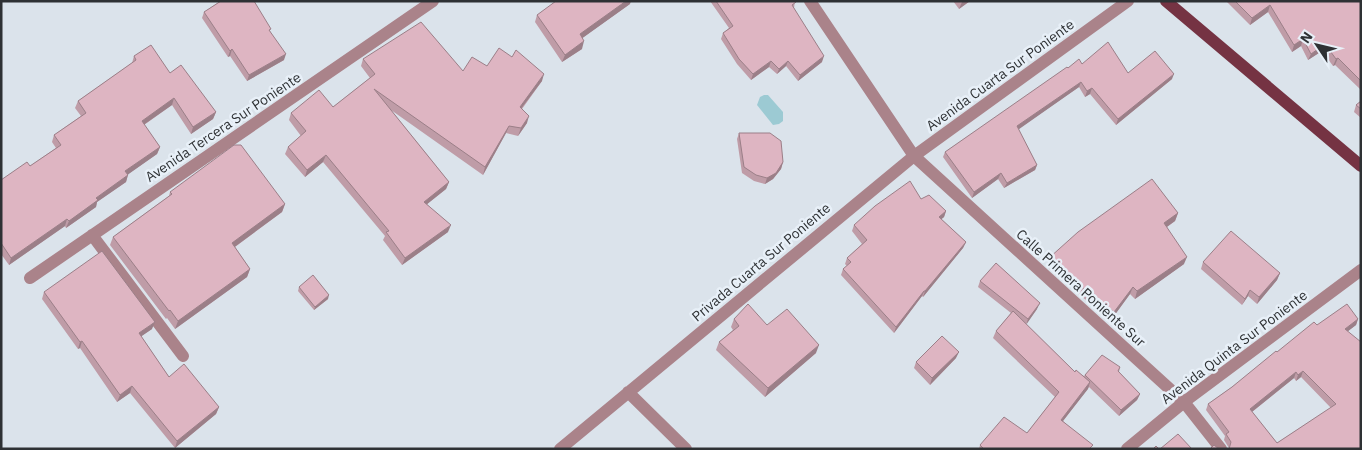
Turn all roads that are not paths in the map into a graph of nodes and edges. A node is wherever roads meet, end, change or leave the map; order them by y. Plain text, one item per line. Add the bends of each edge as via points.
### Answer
1 (433, 1) edge
2 (810, 1) edge
3 (1128, 1) edge
4 (1166, 1) edge
5 (914, 156) junction
6 (1361, 166) edge
7 (92, 234) junction
8 (1361, 270) edge
9 (30, 278) dead end
10 (183, 356) dead end
11 (628, 392) junction
12 (1184, 402) junction
13 (560, 449) edge
14 (686, 449) edge
15 (1127, 449) edge
16 (1221, 449) edge

1 - 7 street, Avenida Tercera Sur Poniente
2 - 5 street, Calle Primera Poniente Sur
3 - 5 street, Avenida Cuarta Sur Poniente
4 - 6 main road
5 - 11 street, Privada Cuarta Sur Poniente
5 - 12 street, Calle Primera Poniente Sur
7 - 9 street, Avenida Tercera Sur Poniente
7 - 10 street
8 - 12 street, Avenida Quinta Sur Poniente
11 - 13 street, Privada Cuarta Sur Poniente
11 - 14 street
12 - 15 street, Avenida Quinta Sur Poniente
12 - 16 street, Calle Primera Poniente Sur

